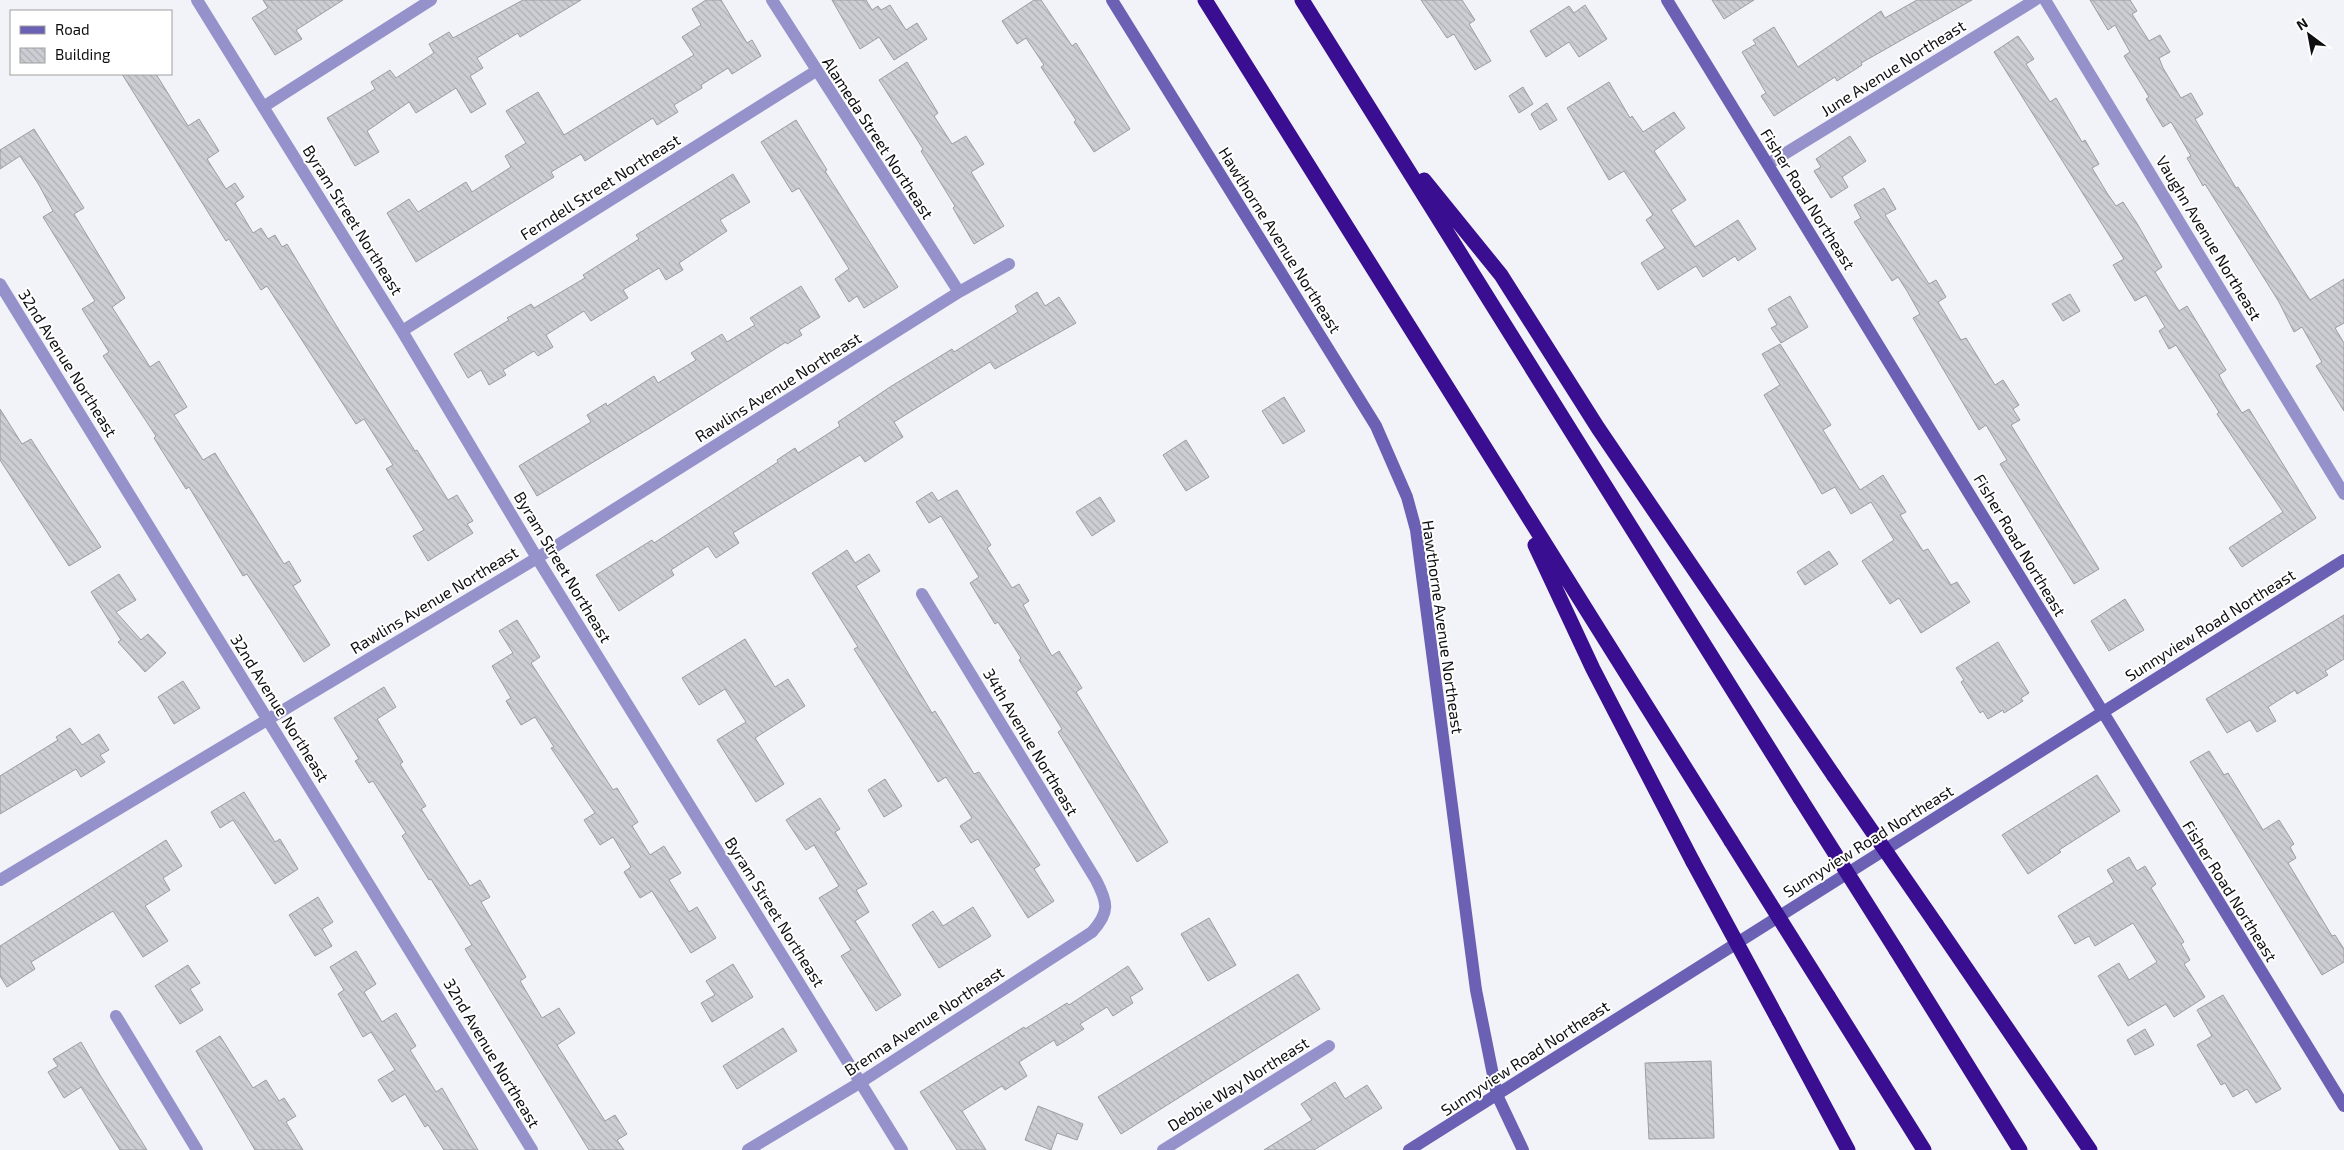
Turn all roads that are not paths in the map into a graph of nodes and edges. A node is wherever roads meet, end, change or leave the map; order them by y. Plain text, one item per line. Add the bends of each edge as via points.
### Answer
1 (197, 0) edge
2 (431, 0) edge
3 (772, 0) edge
4 (1112, 0) edge
5 (1205, 0) edge
6 (1302, 0) edge
7 (1667, 0) edge
8 (2035, 0) edge
9 (2046, 0) edge
10 (816, 71) junction
11 (263, 107) junction
12 (1381, 126) junction
13 (1768, 164) junction
14 (1010, 264) dead end
15 (0, 284) edge
16 (959, 292) junction
17 (402, 331) junction
18 (1509, 486) junction
19 (2344, 494) edge
20 (537, 558) junction
21 (2344, 560) edge
22 (922, 594) dead end
23 (2101, 713) junction
24 (267, 718) junction
25 (0, 880) edge
26 (1106, 909) joint
27 (116, 1016) dead end
28 (1329, 1046) dead end
29 (860, 1082) junction
30 (1497, 1095) junction
31 (2344, 1106) edge
32 (197, 1150) edge
33 (532, 1150) edge
34 (748, 1150) edge
35 (902, 1150) edge
36 (1163, 1150) edge
37 (1409, 1150) edge
38 (1523, 1150) edge
39 (1848, 1150) edge
40 (1924, 1150) edge
41 (2020, 1150) edge
42 (2090, 1150) edge

1 - 11 street, Byram Street Northeast
2 - 11 street
3 - 10 street, Alameda Street Northeast
4 - 30 main road, Hawthorne Avenue Northeast via 1376,426 1407,497 1424,578 1464,917
5 - 18 highway
6 - 12 highway
7 - 13 main road, Fisher Road Northeast
8 - 13 street, June Avenue Northeast
9 - 19 street, Vaughn Avenue Northeast
10 - 16 street, Alameda Street Northeast
10 - 17 street, Ferndell Street Northeast
11 - 17 street, Byram Street Northeast
12 - 41 highway, bridge
12 - 42 highway, bridge via 1501,275 1598,428
13 - 23 main road, Fisher Road Northeast via 2020,574
14 - 16 street, Rawlins Avenue Northeast
15 - 24 street, 32nd Avenue Northeast
16 - 20 street, Rawlins Avenue Northeast
17 - 20 street, Byram Street Northeast
18 - 39 highway, bridge via 1593,669
18 - 40 highway, bridge
20 - 24 street, Rawlins Avenue Northeast
20 - 29 street, Byram Street Northeast
21 - 23 main road, Sunnyview Road Northeast
22 - 26 street, 34th Avenue Northeast via 1096,880
23 - 30 main road, Sunnyview Road Northeast
23 - 31 main road, Fisher Road Northeast
24 - 25 street, Rawlins Avenue Northeast
24 - 33 street, 32nd Avenue Northeast
26 - 29 street, Brenna Avenue Northeast via 1102,921 1092,932
27 - 32 street
28 - 36 street, Debbie Way Northeast
29 - 34 street, Brenna Avenue Northeast
29 - 35 street, Byram Street Northeast
30 - 37 main road, Sunnyview Road Northeast
30 - 38 main road, Hawthorne Avenue Northeast

